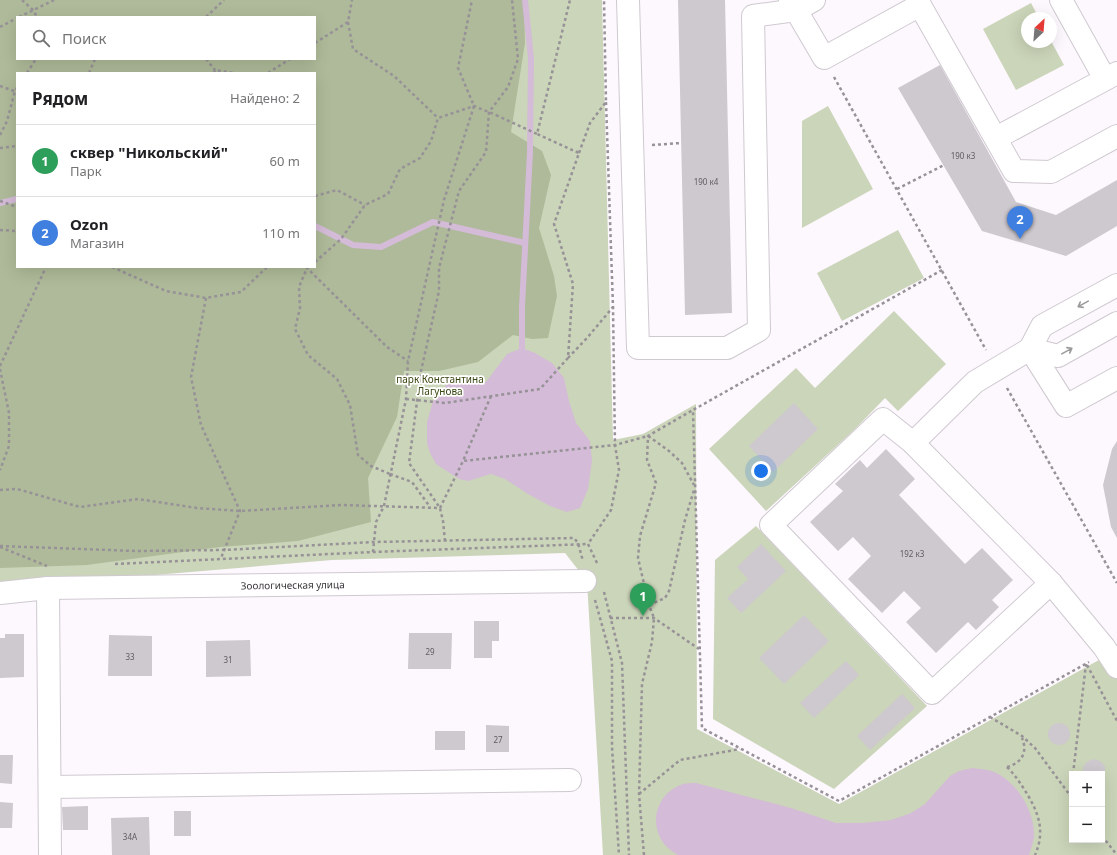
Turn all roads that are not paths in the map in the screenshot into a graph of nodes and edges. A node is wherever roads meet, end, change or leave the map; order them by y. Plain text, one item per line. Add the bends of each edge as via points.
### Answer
1 (628, 0) edge
2 (1061, 0) edge
3 (918, 2) edge
4 (800, 3) edge
5 (1111, 76) edge
6 (1117, 136) edge
7 (996, 138) junction
8 (1117, 285) edge
9 (1117, 323) edge
10 (1030, 350) junction
11 (1117, 378) edge
12 (912, 443) junction
13 (51, 578) junction
14 (593, 579) road end
15 (1052, 583) junction
16 (0, 593) edge
17 (1117, 667) edge
18 (570, 780) dead end
19 (50, 787) junction
20 (50, 855) edge

1 - 4 street via 638,348 727,348 759,330 753,16
2 - 5 street
3 - 4 street via 824,58
3 - 7 street
5 - 7 street
6 - 7 street via 1051,172 1014,171
8 -> 10 street via 1042,326
10 -> 9 street via 1058,356
10 - 11 street via 1066,406
10 - 12 street via 975,382
12 - 15 street
12 - 15 street via 882,419 771,525 932,693
13 - 14 street, Зоологическая улица
13 - 16 street, Зоологическая улица
13 - 19 street
15 - 17 street
18 - 19 street
19 - 20 street

